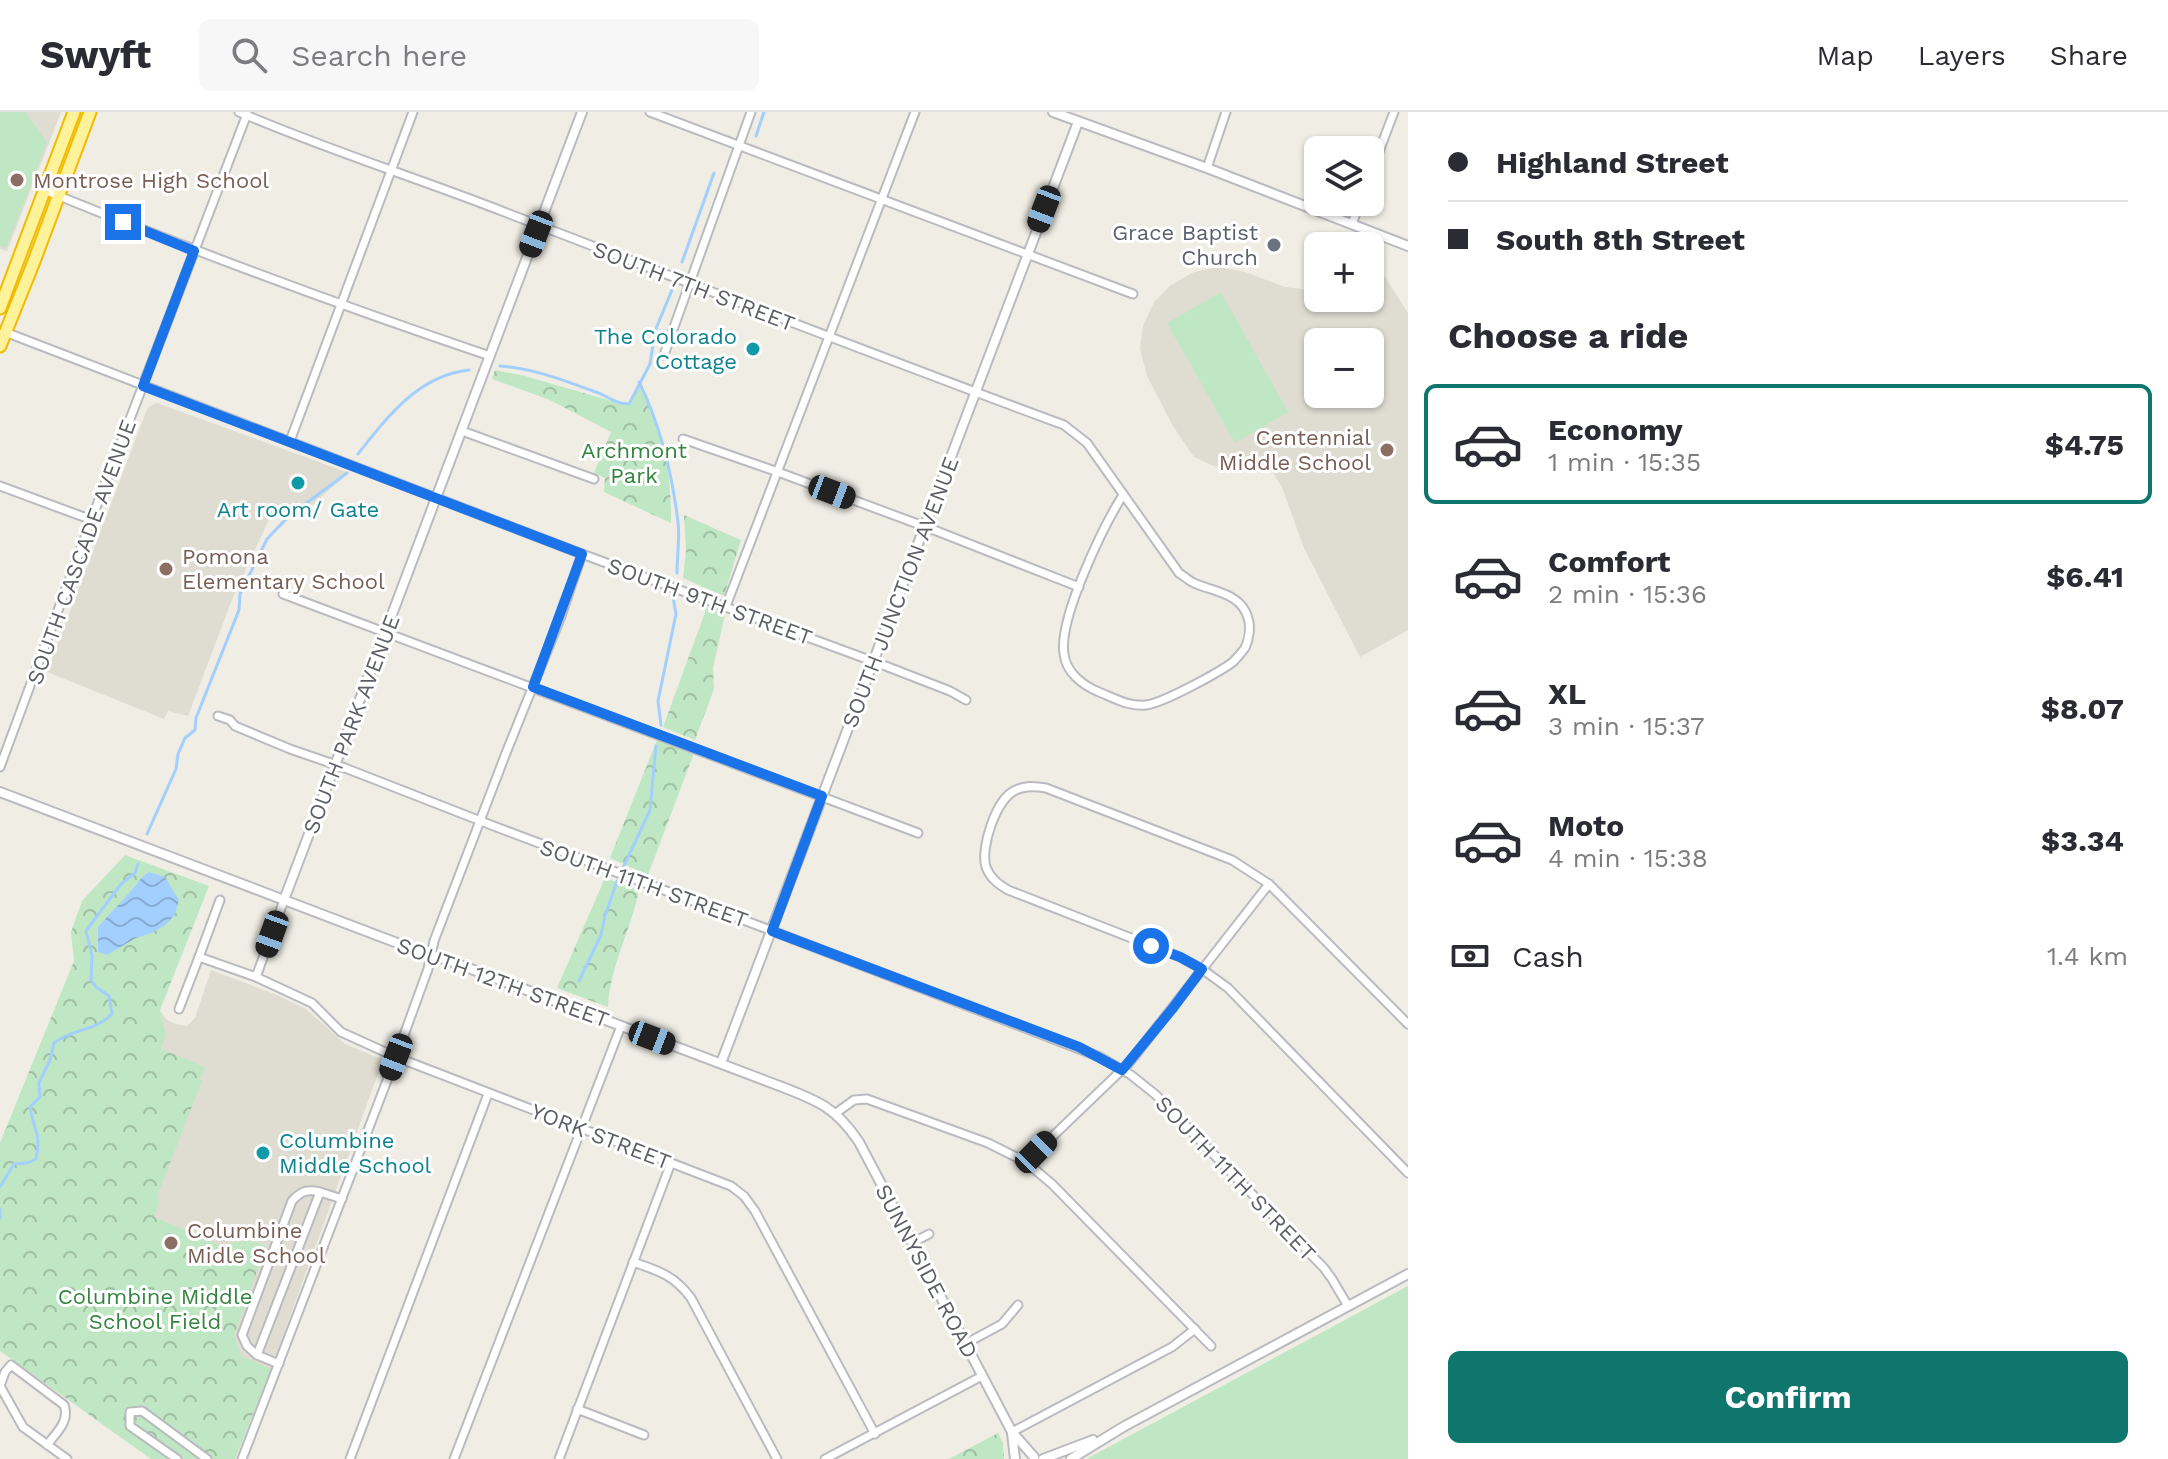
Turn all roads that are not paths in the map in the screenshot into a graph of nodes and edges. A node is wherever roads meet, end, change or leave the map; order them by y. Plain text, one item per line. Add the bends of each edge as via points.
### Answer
1 (74, 112) edge
2 (90, 112) edge
3 (413, 112) edge
4 (582, 112) edge
5 (650, 112) edge
6 (751, 112) edge
7 (915, 112) edge
8 (1053, 112) edge
9 (1226, 112) edge
10 (1394, 112) edge
11 (245, 113) edge
12 (1078, 122) junction
13 (1384, 138) edge
14 (739, 146) junction
15 (1207, 168) junction
16 (392, 171) junction
17 (44, 190) junction
18 (58, 196) junction
19 (880, 199) junction
20 (1355, 216) edge
21 (1352, 224) junction
22 (539, 225) junction
23 (1408, 246) edge
24 (194, 251) junction
25 (1027, 254) junction
26 (691, 284) junction
27 (1133, 294) dead end
28 (341, 306) junction
29 (0, 308) edge
30 (3, 331) edge
31 (828, 338) junction
32 (0, 346) edge
33 (664, 355) dead end
34 (490, 356) junction
35 (143, 386) junction
36 (976, 393) junction
37 (462, 431) junction
38 (683, 439) dead end
39 (290, 441) junction
40 (778, 472) junction
41 (594, 479) dead end
42 (0, 486) edge
43 (1123, 495) junction
44 (437, 497) junction
45 (92, 520) junction
46 (925, 527) junction
47 (582, 554) junction
48 (1079, 587) junction
49 (283, 594) dead end
50 (726, 606) junction
51 (385, 632) junction
52 (874, 661) junction
53 (533, 687) junction
54 (966, 700) dead end
55 (218, 716) dead end
56 (335, 765) junction
57 (0, 767) edge
58 (0, 792) edge
59 (822, 796) junction
60 (480, 821) junction
61 (918, 833) dead end
62 (1269, 884) junction
63 (220, 900) dead end
64 (284, 900) junction
65 (772, 931) junction
66 (431, 954) junction
67 (199, 957) junction
68 (1202, 969) junction
69 (256, 977) junction
70 (179, 1009) dead end
71 (1408, 1024) edge
72 (621, 1026) junction
73 (396, 1057) junction
74 (721, 1063) junction
75 (1122, 1070) junction
76 (488, 1094) junction
77 (836, 1113) junction
78 (580, 1129) junction
79 (1026, 1162) junction
80 (671, 1163) junction
81 (1408, 1173) edge
82 (320, 1192) junction
83 (342, 1199) junction
84 (929, 1234) dead end
85 (912, 1243) junction
86 (633, 1262) junction
87 (1408, 1274) edge
88 (1018, 1305) dead end
89 (1348, 1306) junction
90 (1195, 1329) junction
91 (965, 1344) junction
92 (1211, 1346) dead end
93 (257, 1355) junction
94 (279, 1364) junction
95 (982, 1376) junction
96 (577, 1409) junction
97 (1123, 1427) junction
98 (1012, 1432) junction
99 (875, 1434) junction
100 (644, 1435) dead end
101 (47, 1445) junction
102 (1040, 1458) edge
103 (67, 1459) edge
104 (177, 1459) edge
105 (207, 1459) edge
106 (242, 1459) edge
107 (350, 1459) edge
108 (454, 1459) edge
109 (559, 1459) edge
110 (777, 1459) edge
111 (825, 1459) edge
112 (1015, 1459) edge
113 (1023, 1459) edge
114 (1071, 1459) edge

1 - 17 highway
2 - 18 highway
3 - 16 street
4 - 22 street, SOUTH PARK AVENUE
5 - 14 street
6 - 14 street
7 - 19 street
8 - 12 street
9 - 15 street
10 - 13 street
11 - 16 street, SOUTH 7TH STREET
11 - 24 street, SOUTH CASCADE AVENUE
12 - 15 street
12 - 25 street, SOUTH JUNCTION AVENUE
14 - 19 street
14 - 26 street
15 - 21 street
16 - 22 street, SOUTH 7TH STREET
16 - 28 street
17 - 18 street
17 - 29 highway
18 - 24 street
18 - 30 highway
19 - 25 street
19 - 31 street
20 - 21 street
21 - 23 street
22 - 26 street, SOUTH 7TH STREET
22 - 34 street, SOUTH PARK AVENUE
24 - 28 street
24 - 35 street, SOUTH CASCADE AVENUE
25 - 27 street
25 - 36 street, SOUTH JUNCTION AVENUE
26 - 31 street, SOUTH 7TH STREET
26 - 33 street
28 - 34 street
28 - 39 street
30 - 32 highway
30 - 35 street, SOUTH 9TH STREET
31 - 36 street, SOUTH 7TH STREET
31 - 40 street
34 - 37 street, SOUTH PARK AVENUE
35 - 39 street, SOUTH 9TH STREET
35 - 45 street, SOUTH CASCADE AVENUE
36 - 43 street, SOUTH 7TH STREET via 1064,425 1087,443
36 - 46 street, SOUTH JUNCTION AVENUE
37 - 41 street
37 - 44 street, SOUTH PARK AVENUE
38 - 40 street
39 - 44 street, SOUTH 9TH STREET
40 - 46 street
40 - 50 street
42 - 45 street
43 - 48 street, SOUTH 7TH STREET
43 - 48 street, SOUTH 7TH STREET via 1179,573 1239,603 1248,616 1246,646 1234,661 1159,702 1131,705 1088,688 1064,655 1064,634
44 - 47 street, SOUTH 9TH STREET
44 - 51 street, SOUTH PARK AVENUE
45 - 57 street, SOUTH CASCADE AVENUE
46 - 48 street
46 - 52 street, SOUTH JUNCTION AVENUE
47 - 50 street, SOUTH 9TH STREET
47 - 53 street
49 - 51 street
50 - 52 street, SOUTH 9TH STREET
51 - 53 street
51 - 56 street, SOUTH PARK AVENUE
52 - 54 street, SOUTH 9TH STREET
52 - 59 street, SOUTH JUNCTION AVENUE
53 - 59 street
53 - 60 street
55 - 56 street, SOUTH 11TH STREET
56 - 60 street, SOUTH 11TH STREET
56 - 64 street, SOUTH PARK AVENUE
58 - 64 street, SOUTH 12TH STREET
59 - 61 street
59 - 65 street, SOUTH JUNCTION AVENUE
60 - 65 street, SOUTH 11TH STREET
60 - 66 street
62 - 68 street
62 - 68 street via 1232,860 1046,788 1022,787 1008,795 985,849 988,871 996,882
62 - 71 street
63 - 67 street
64 - 66 street, SOUTH 12TH STREET
64 - 69 street, SOUTH PARK AVENUE
65 - 74 street, SOUTH JUNCTION AVENUE
65 - 75 street, SOUTH 11TH STREET via 1079,1047
66 - 72 street, SOUTH 12TH STREET
66 - 73 street
67 - 69 street, YORK STREET
67 - 70 street
68 - 75 street
68 - 81 street via 1228,988
69 - 73 street, YORK STREET via 312,1003 341,1032
72 - 74 street, SOUTH 12TH STREET
72 - 78 street
73 - 76 street, YORK STREET
73 - 83 street
74 - 77 street, SOUTH 12TH STREET
75 - 79 street
75 - 89 street, SOUTH 11TH STREET via 1156,1095 1324,1268
76 - 78 street, YORK STREET
76 - 107 street
77 - 79 street via 854,1100 867,1099
77 - 85 street, SUNNYSIDE ROAD via 859,1142
78 - 80 street, YORK STREET
78 - 108 street
79 - 90 street
80 - 86 street
80 - 99 street, YORK STREET via 731,1186 750,1204
82 - 83 street
82 - 93 street
82 - 93 street via 300,1192 292,1201 242,1335
83 - 94 street
84 - 85 street
85 - 91 street, SUNNYSIDE ROAD
86 - 96 street
86 - 110 street via 682,1285
87 - 89 street
88 - 91 street via 1002,1324
89 - 97 street
90 - 92 street
90 - 98 street via 1172,1347
91 - 95 street, SUNNYSIDE ROAD
93 - 94 street
94 - 106 street
95 - 98 street, SUNNYSIDE ROAD
95 - 99 street
96 - 100 street
96 - 109 street
97 - 102 street
97 - 114 street
98 - 102 street, SUNNYSIDE ROAD
98 - 112 street, SUNNYSIDE ROAD
99 - 111 street
101 - 101 street via 23,1427 0,1386 11,1365 64,1405 65,1422
101 - 103 street
102 - 113 street
104 - 105 street via 130,1426 130,1412 142,1411

